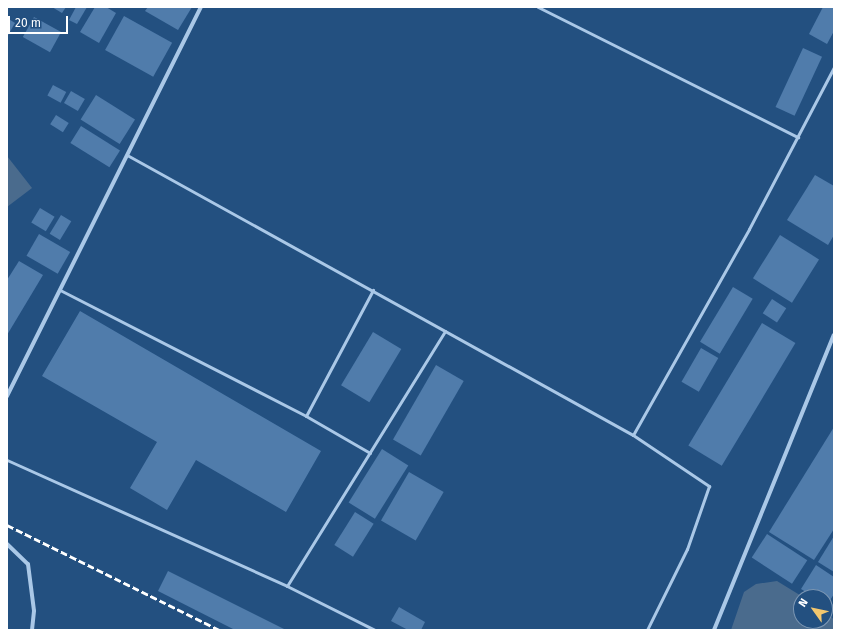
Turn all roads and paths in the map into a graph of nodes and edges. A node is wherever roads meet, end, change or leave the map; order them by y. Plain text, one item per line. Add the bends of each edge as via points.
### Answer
1 (201, 7) edge
2 (538, 7) edge
3 (834, 67) edge
4 (798, 137) junction
5 (127, 155) junction
6 (60, 290) junction
7 (373, 290) junction
8 (445, 331) junction
9 (834, 335) edge
10 (7, 396) edge
11 (306, 416) junction
12 (634, 435) junction
13 (370, 453) junction
14 (7, 460) edge
15 (7, 544) edge
16 (287, 586) junction
17 (32, 630) edge
18 (375, 630) edge
19 (647, 630) edge
20 (714, 630) edge

1 - 5 street
2 - 4 lane
3 - 4 lane
4 - 12 lane
5 - 6 street
5 - 7 lane
6 - 10 street
6 - 11 lane
7 - 8 lane
7 - 11 lane
8 - 12 lane
8 - 13 lane
9 - 20 street
11 - 13 lane
12 - 19 lane via 709,486 687,548
13 - 16 lane
14 - 16 lane
15 - 17 street via 28,564 34,611
16 - 18 lane

